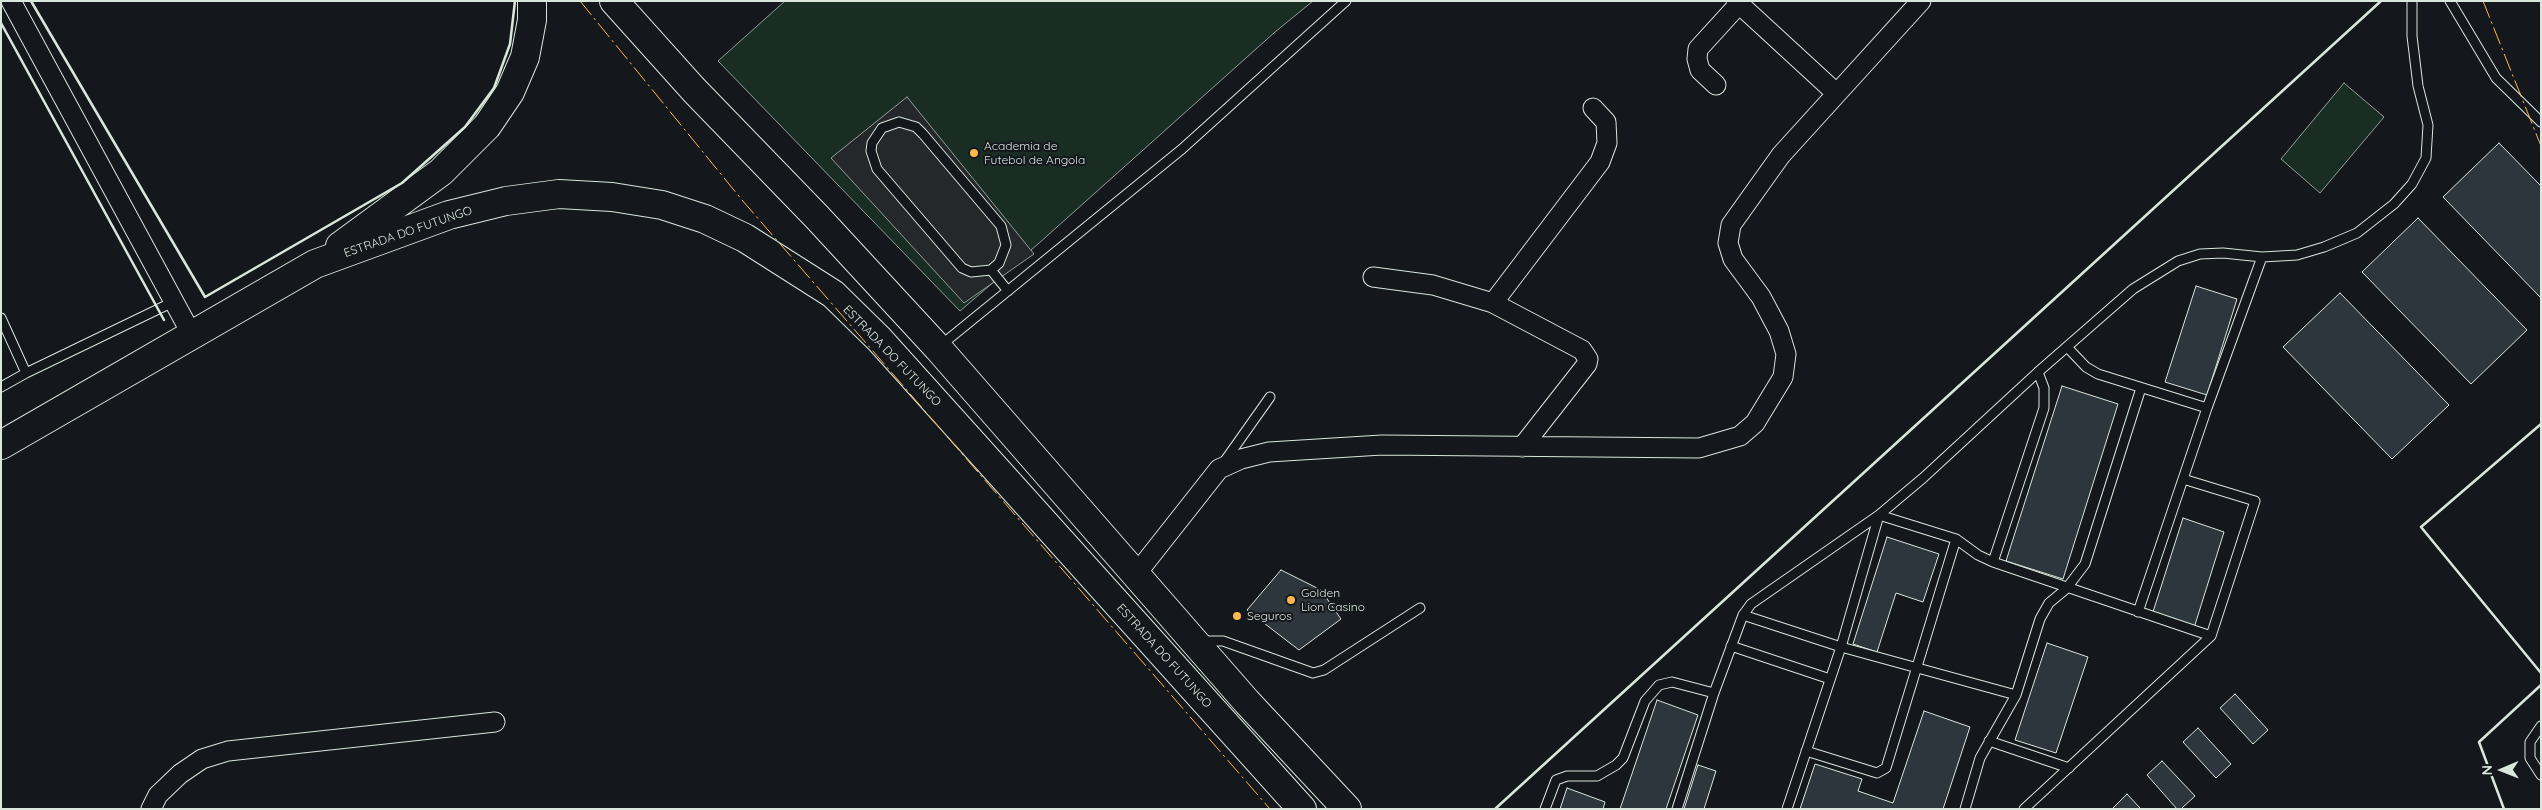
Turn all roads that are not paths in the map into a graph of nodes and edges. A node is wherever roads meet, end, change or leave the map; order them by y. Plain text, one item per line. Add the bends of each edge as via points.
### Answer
1 (10, 1) edge
2 (532, 1) edge
3 (614, 1) edge
4 (1346, 1) edge
5 (1921, 1) edge
6 (2412, 1) edge
7 (2450, 1) edge
8 (1737, 2) edge
9 (1716, 85) dead end
10 (1836, 93) junction
11 (1593, 108) dead end
12 (2541, 122) edge
13 (2262, 257) junction
14 (315, 264) junction
15 (990, 270) junction
16 (1373, 277) dead end
17 (1008, 291) junction
18 (173, 302) junction
19 (1492, 303) junction
20 (1, 318) edge
21 (192, 335) junction
22 (938, 348) junction
23 (2068, 348) junction
24 (2038, 372) junction
25 (26, 373) junction
26 (1, 387) edge
27 (2142, 388) junction
28 (1270, 397) dead end
29 (2206, 408) junction
30 (1, 445) edge
31 (1522, 447) junction
32 (1219, 468) junction
33 (2183, 479) junction
34 (1879, 515) junction
35 (1956, 539) junction
36 (1993, 562) junction
37 (1136, 573) junction
38 (2066, 589) junction
39 (1420, 608) dead end
40 (2138, 612) junction
41 (1743, 614) junction
42 (2211, 636) junction
43 (1194, 640) junction
44 (1731, 646) junction
45 (1842, 647) junction
46 (1918, 668) junction
47 (1830, 679) junction
48 (1714, 693) junction
49 (2016, 696) junction
50 (495, 722) dead end
51 (2541, 726) edge
52 (1989, 741) junction
53 (1806, 751) junction
54 (2069, 768) junction
55 (2541, 775) edge
56 (151, 809) edge
57 (1302, 809) edge
58 (1347, 809) edge
59 (1545, 809) edge
60 (1677, 809) edge
61 (1787, 809) edge
62 (1965, 809) edge
63 (2024, 809) edge

1 - 18 street
2 - 14 main road via 525,57 510,92 487,126 441,172
3 - 22 main road
4 - 17 lane via 1182,149
5 - 10 street
6 - 13 lane via 2418,86 2428,125 2426,158 2412,184 2394,204 2357,233 2296,255
7 - 12 lane via 2496,78
8 - 9 street via 1698,49 1700,70
8 - 10 street
10 - 31 street via 1781,155 1731,224 1728,243 1733,259 1780,331 1786,354 1783,377 1755,423 1740,436 1699,448
11 - 19 street via 1606,122 1606,143 1600,162
13 - 23 lane via 2200,254 2178,262 2133,289
13 - 29 lane
14 - 21 main road, ESTRADA DO FUTUNGO
14 - 57 main road, ESTRADA DO FUTUNGO via 449,215 506,201 559,194 612,197 662,205 705,219 745,238 833,294 879,339
15 - 15 lane via 971,272 962,268 877,169 871,152 876,134 882,128 899,122 916,127 1001,226 1006,245 999,263
15 - 17 lane
16 - 19 street via 1433,285
17 - 22 lane
18 - 21 street
18 - 25 lane
19 - 31 street via 1582,350 1588,359
20 - 25 lane
21 - 30 main road, ESTRADA DO FUTUNGO
22 - 37 main road
23 - 24 lane
23 - 27 lane via 2086,367 2098,374
24 - 34 lane
24 - 36 lane via 2044,388 2044,408
25 - 26 lane
27 - 29 lane
27 - 38 lane via 2085,564
28 - 32 lane
29 - 33 lane
31 - 32 street via 1382,445 1269,452
32 - 37 street
33 - 40 lane
33 - 42 lane via 2255,501
34 - 35 lane
34 - 41 lane via 1751,604
34 - 45 lane
35 - 36 lane
35 - 46 lane
36 - 38 lane
37 - 43 main road
38 - 40 lane
38 - 49 lane via 2049,603 2040,619
39 - 43 lane via 1324,670 1313,673 1222,641
40 - 42 lane
41 - 44 lane
41 - 45 lane
42 - 54 lane
43 - 58 main road
44 - 47 lane
44 - 48 lane
45 - 46 lane
45 - 47 lane
46 - 49 lane
46 - 53 lane via 1883,771 1877,773
47 - 53 lane
48 - 59 lane via 1672,682 1659,685 1644,701 1623,758 1616,766 1598,776 1567,776 1556,780
48 - 60 lane
49 - 52 lane
50 - 56 street via 228,751 202,759 180,774 158,795
51 - 55 lane via 2530,742 2530,758
52 - 54 lane
52 - 62 lane via 1980,758
53 - 61 lane
54 - 63 lane

